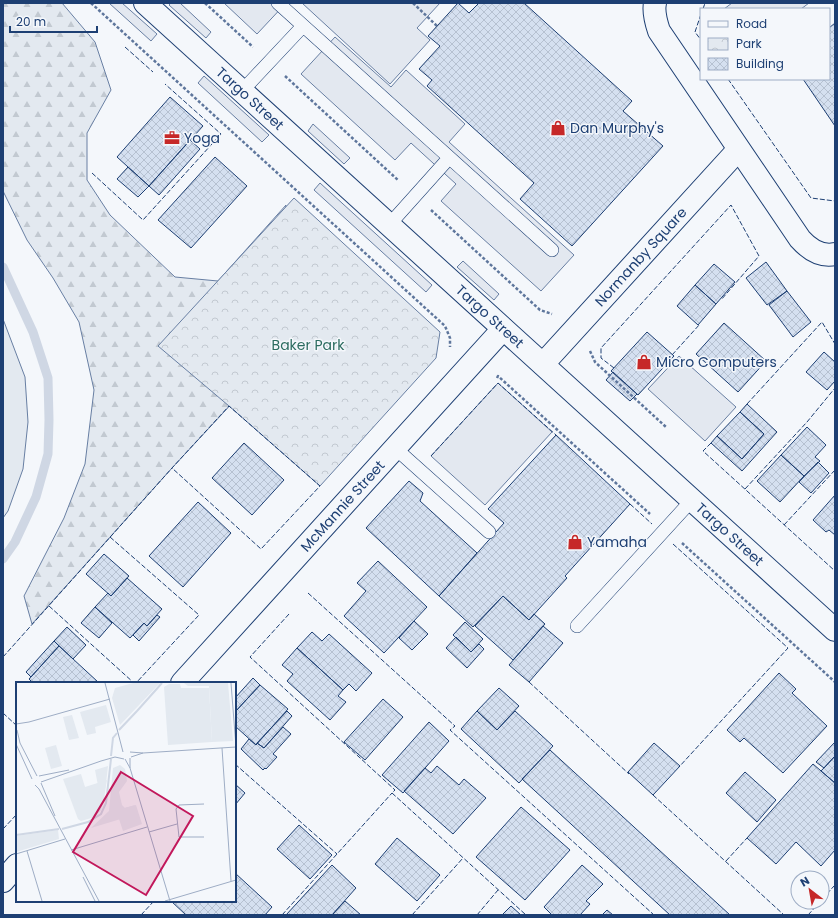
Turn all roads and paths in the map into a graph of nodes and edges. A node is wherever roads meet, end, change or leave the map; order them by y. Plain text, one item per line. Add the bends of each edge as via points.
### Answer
1 (91, 3) edge
2 (145, 3) edge
3 (205, 3) edge
4 (278, 3) edge
5 (413, 3) edge
6 (656, 3) edge
7 (303, 26) junction
8 (437, 26) dead end
9 (269, 62) junction
10 (242, 91) junction
11 (738, 150) junction
12 (449, 158) junction
13 (415, 196) junction
14 (389, 224) junction
15 (552, 250) dead end
16 (835, 254) edge
17 (503, 329) junction
18 (574, 329) junction
19 (450, 350) dead end
20 (543, 364) junction
21 (495, 380) dead end
22 (666, 427) dead end
23 (395, 448) junction
24 (692, 500) junction
25 (666, 529) junction
26 (489, 532) dead end
27 (577, 626) dead end
28 (835, 630) edge
29 (183, 682) edge
30 (835, 682) edge
31 (16, 866) edge
32 (3, 881) edge

1 - 19 path via 445,326 450,338
2 - 10 street, Targo Street
3 - 9 path
4 - 7 lane
5 - 8 path
6 - 11 street via 655,19 659,31
7 - 9 lane
7 - 12 lane
9 - 10 lane
9 - 13 path
10 - 14 street, Targo Street
11 - 16 street via 808,248 820,254
11 - 18 street, Normanby Square
12 - 13 lane
12 - 15 lane
13 - 14 lane
13 - 18 path via 540,310 562,318
14 - 17 street, Targo Street
17 - 20 street, Targo Street
17 - 23 street, McMannie Street
18 - 20 street, Normanby Square
18 - 22 path via 586,341 595,362
20 - 24 street, Targo Street
21 - 25 path via 498,376
23 - 26 lane
23 - 29 street, McMannie Street
24 - 25 lane
24 - 28 street, Targo Street
25 - 27 lane
25 - 30 path
31 - 32 street

